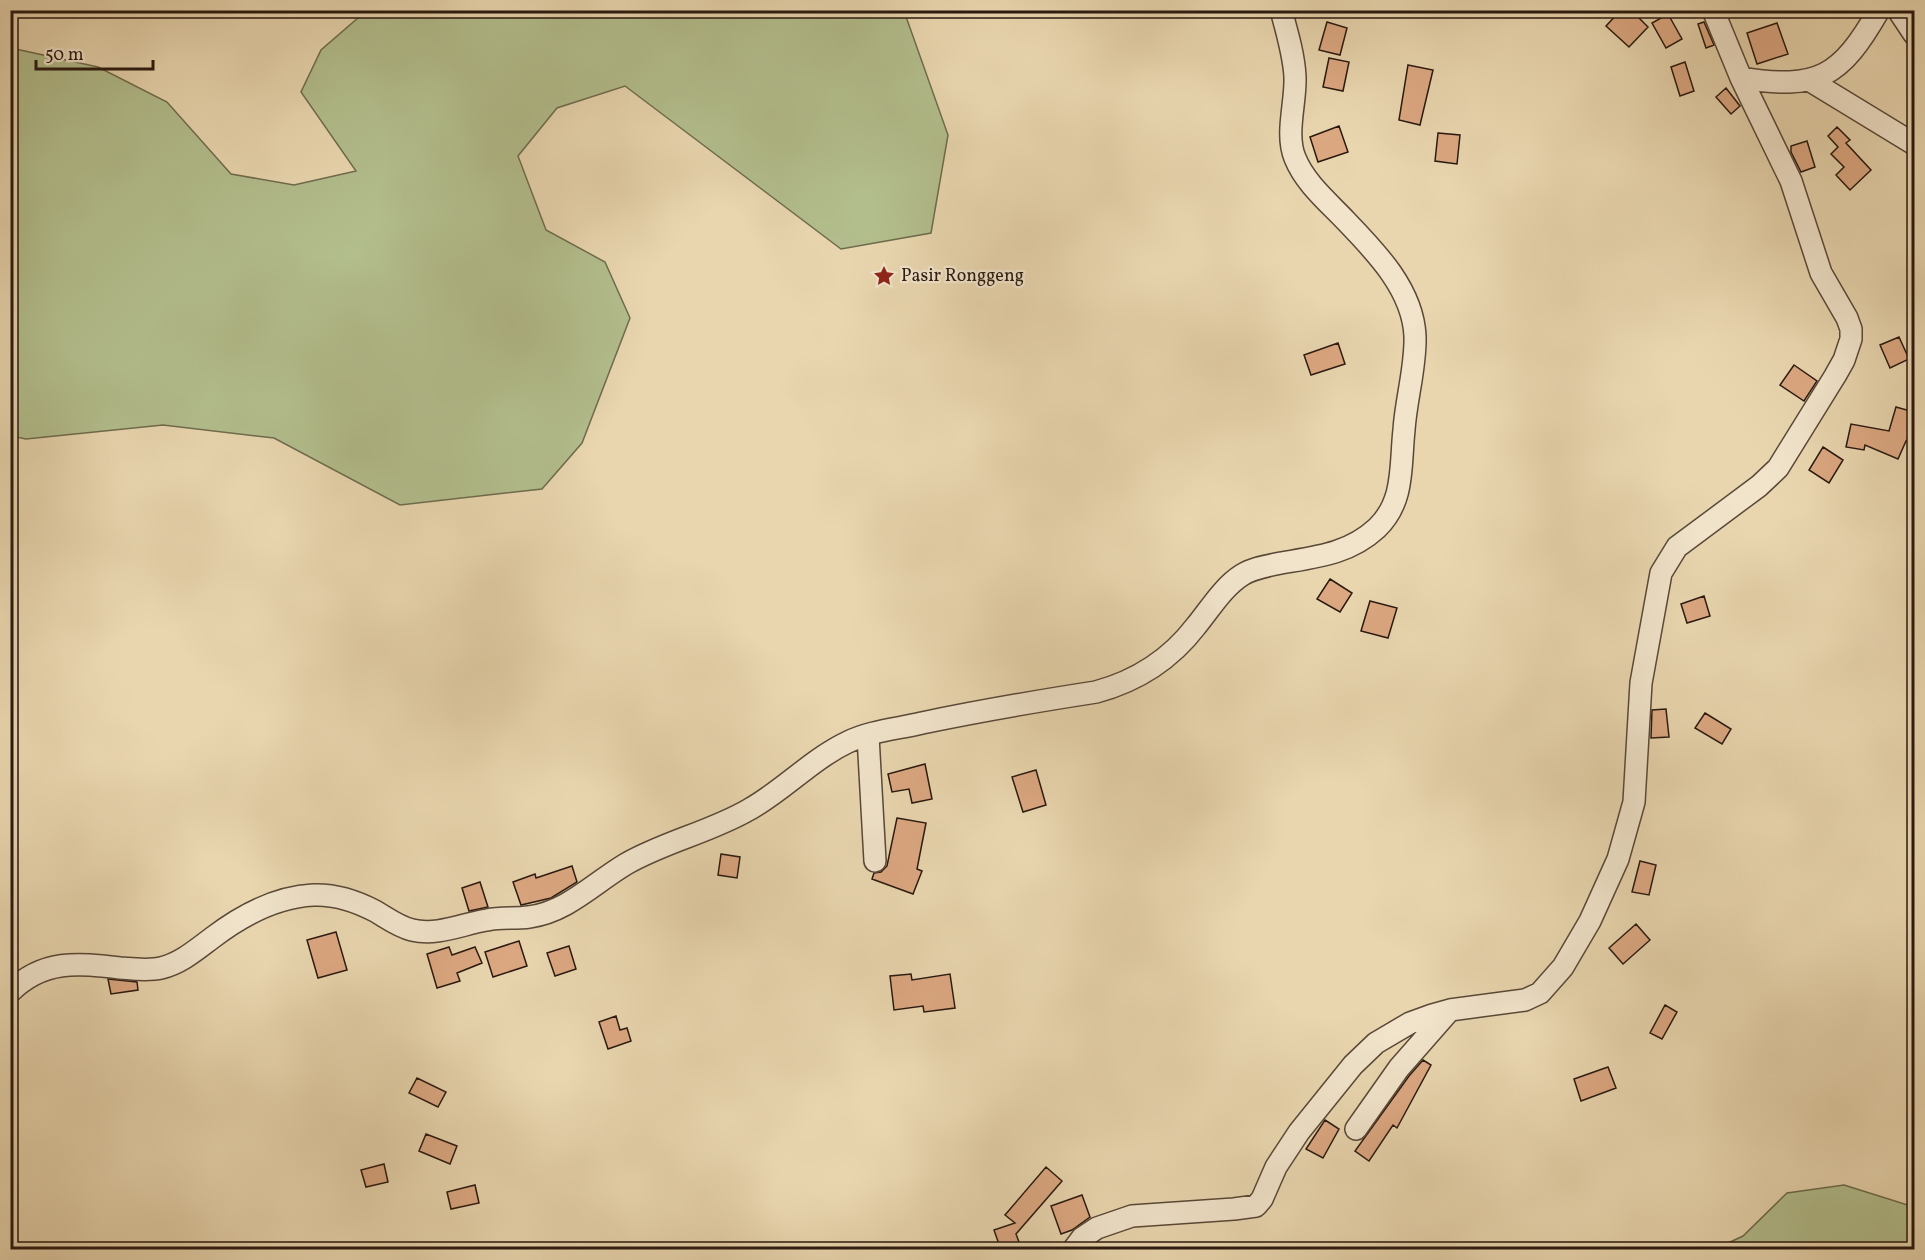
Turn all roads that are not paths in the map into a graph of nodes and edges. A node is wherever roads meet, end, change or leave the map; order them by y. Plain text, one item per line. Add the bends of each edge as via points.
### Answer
1 (1281, 10) edge
2 (1713, 10) edge
3 (1879, 10) edge
4 (1898, 10) edge
5 (1914, 34) edge
6 (1741, 78) junction
7 (1809, 80) junction
8 (1914, 144) edge
9 (868, 736) junction
10 (874, 861) dead end
11 (10, 992) edge
12 (1450, 1010) junction
13 (1356, 1129) dead end
14 (1073, 1250) edge

1 - 9 street via 1295,75 1291,141 1296,161 1308,180 1386,267 1406,301 1413,324 1401,482 1391,511 1368,536 1340,551 1257,568 1241,576 1166,659 1115,687
2 - 6 street
3 - 7 street via 1843,62
4 - 5 street
6 - 7 street via 1772,83
6 - 12 street via 1791,181 1825,283 1850,324 1850,348 1778,468 1677,547 1661,573 1641,683 1634,802 1618,859 1576,948 1553,980 1530,998
7 - 8 street
9 - 10 street
9 - 11 street via 834,749 752,808 645,854 568,904 542,915 418,931 342,897 296,897 245,915 170,965 148,970 55,966 30,975
12 - 13 street via 1399,1068
12 - 14 street via 1390,1033 1353,1065 1285,1152 1256,1206 1125,1218 1097,1228

